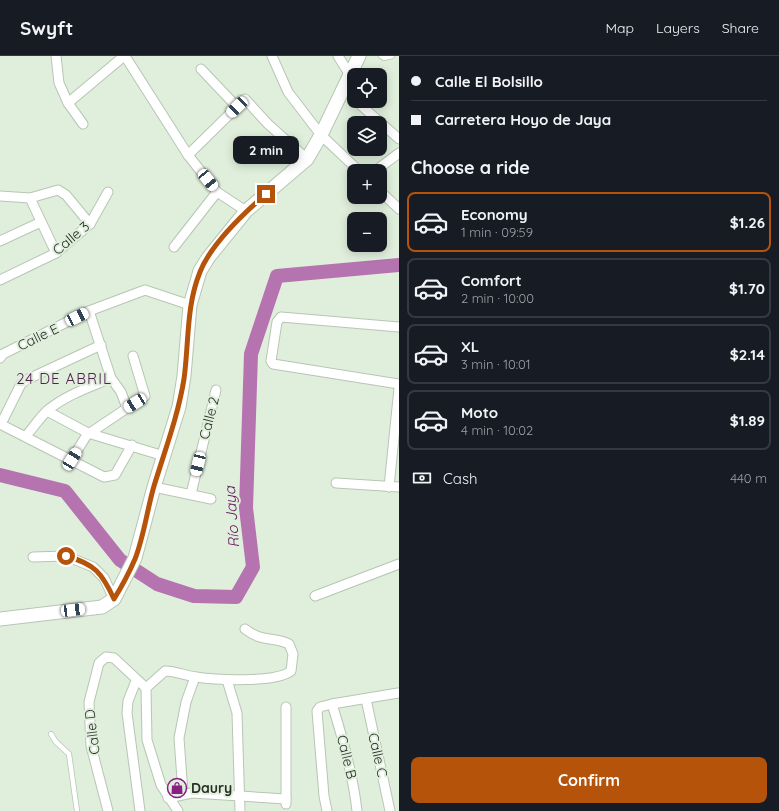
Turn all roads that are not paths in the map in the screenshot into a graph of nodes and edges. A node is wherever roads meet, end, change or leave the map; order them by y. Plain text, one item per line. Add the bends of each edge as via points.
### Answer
1 (56, 56) edge
2 (125, 56) edge
3 (272, 56) edge
4 (338, 56) edge
5 (359, 56) edge
6 (381, 56) edge
7 (392, 56) edge
8 (353, 68) edge
9 (201, 69) dead end
10 (347, 70) edge
11 (347, 81) edge
12 (343, 90) junction
13 (347, 93) edge
14 (68, 103) junction
15 (237, 107) junction
16 (364, 108) edge
17 (83, 124) dead end
18 (321, 135) junction
19 (399, 139) edge
20 (399, 153) edge
21 (188, 155) junction
22 (307, 159) junction
23 (352, 164) edge
24 (384, 164) edge
25 (108, 192) dead end
26 (217, 192) junction
27 (0, 196) edge
28 (30, 198) junction
29 (387, 198) edge
30 (399, 209) edge
31 (246, 211) junction
32 (41, 222) junction
33 (90, 224) junction
34 (0, 241) edge
35 (174, 246) dead end
36 (56, 253) junction
37 (0, 280) edge
38 (190, 305) junction
39 (89, 311) junction
40 (399, 327) edge
41 (101, 345) junction
42 (133, 356) dead end
43 (0, 358) edge
44 (111, 378) junction
45 (399, 384) edge
46 (399, 388) edge
47 (216, 390) dead end
48 (127, 408) junction
49 (47, 411) junction
50 (0, 424) edge
51 (89, 433) junction
52 (26, 436) junction
53 (132, 445) junction
54 (164, 456) junction
55 (72, 459) junction
56 (336, 483) dead end
57 (154, 487) junction
58 (389, 487) junction
59 (399, 487) edge
60 (191, 494) junction
61 (211, 500) dead end
62 (33, 557) dead end
63 (399, 564) edge
64 (315, 596) dead end
65 (114, 599) junction
66 (0, 619) edge
67 (245, 629) dead end
68 (194, 677) junction
69 (227, 680) junction
70 (136, 681) junction
71 (146, 688) junction
72 (398, 694) edge
73 (366, 700) junction
74 (332, 704) junction
75 (286, 707) dead end
76 (51, 734) dead end
77 (183, 794) junction
78 (239, 797) junction
79 (168, 798) junction
80 (77, 811) edge
81 (108, 811) edge
82 (140, 811) edge
83 (178, 811) edge
84 (240, 811) edge
85 (327, 811) edge
86 (357, 811) edge
87 (390, 811) edge

1 - 14 street via 59,83
2 - 14 street
2 - 21 street
3 - 18 street via 288,92
4 - 10 street
5 - 8 street
6 - 7 lane
9 - 15 street
11 - 12 street
12 - 13 street
12 - 18 street
14 - 17 street
15 - 21 street
15 - 22 street via 247,100 268,124
16 - 19 street
18 - 22 street
18 - 23 street
20 - 24 street
21 - 26 street
22 - 31 street
25 - 33 street, Calle 3
26 - 31 street
26 - 35 street
27 - 28 street
28 - 32 street
28 - 33 street via 58,190 66,195
29 - 30 street
31 - 38 street via 200,271
32 - 34 street
32 - 36 street
33 - 36 street, Calle 3
36 - 37 street, Calle 3
38 - 39 street, Calle E via 146,290
38 - 54 street via 179,407
39 - 41 street
39 - 43 street, Calle E via 3,354
40 - 45 street via 281,317 277,322 271,361 273,364
41 - 44 street
41 - 50 street via 26,380 21,384
42 - 48 street via 145,396
44 - 48 street via 121,392
44 - 49 street via 60,401
46 - 58 street
47 - 60 street, Calle 2
48 - 51 street
49 - 51 street
49 - 52 street
50 - 52 street
51 - 53 street
51 - 55 street
52 - 55 street
53 - 54 street
53 - 55 street via 115,475 110,477 104,477
54 - 57 street
56 - 58 street
57 - 60 street
57 - 65 street via 135,558
58 - 59 street
60 - 61 street
62 - 65 street via 66,556 88,564 104,578
63 - 64 street
65 - 66 street via 102,607
67 - 69 street via 260,638 289,644 293,654 291,671 273,678
68 - 69 street
68 - 71 street via 165,671
68 - 77 street via 179,738
69 - 78 street via 237,713
70 - 71 street
70 - 81 street, Calle D via 114,658 106,657 99,663 88,702 91,746
70 - 82 street via 128,701 127,714
71 - 79 street via 147,740 161,785
72 - 73 street
73 - 74 street
73 - 87 street, Calle C
74 - 85 street via 320,707 316,711
74 - 86 street, Calle B via 346,750
75 - 78 street via 286,802
76 - 80 lane via 69,754
77 - 78 street
77 - 79 street
78 - 84 street
79 - 83 street

